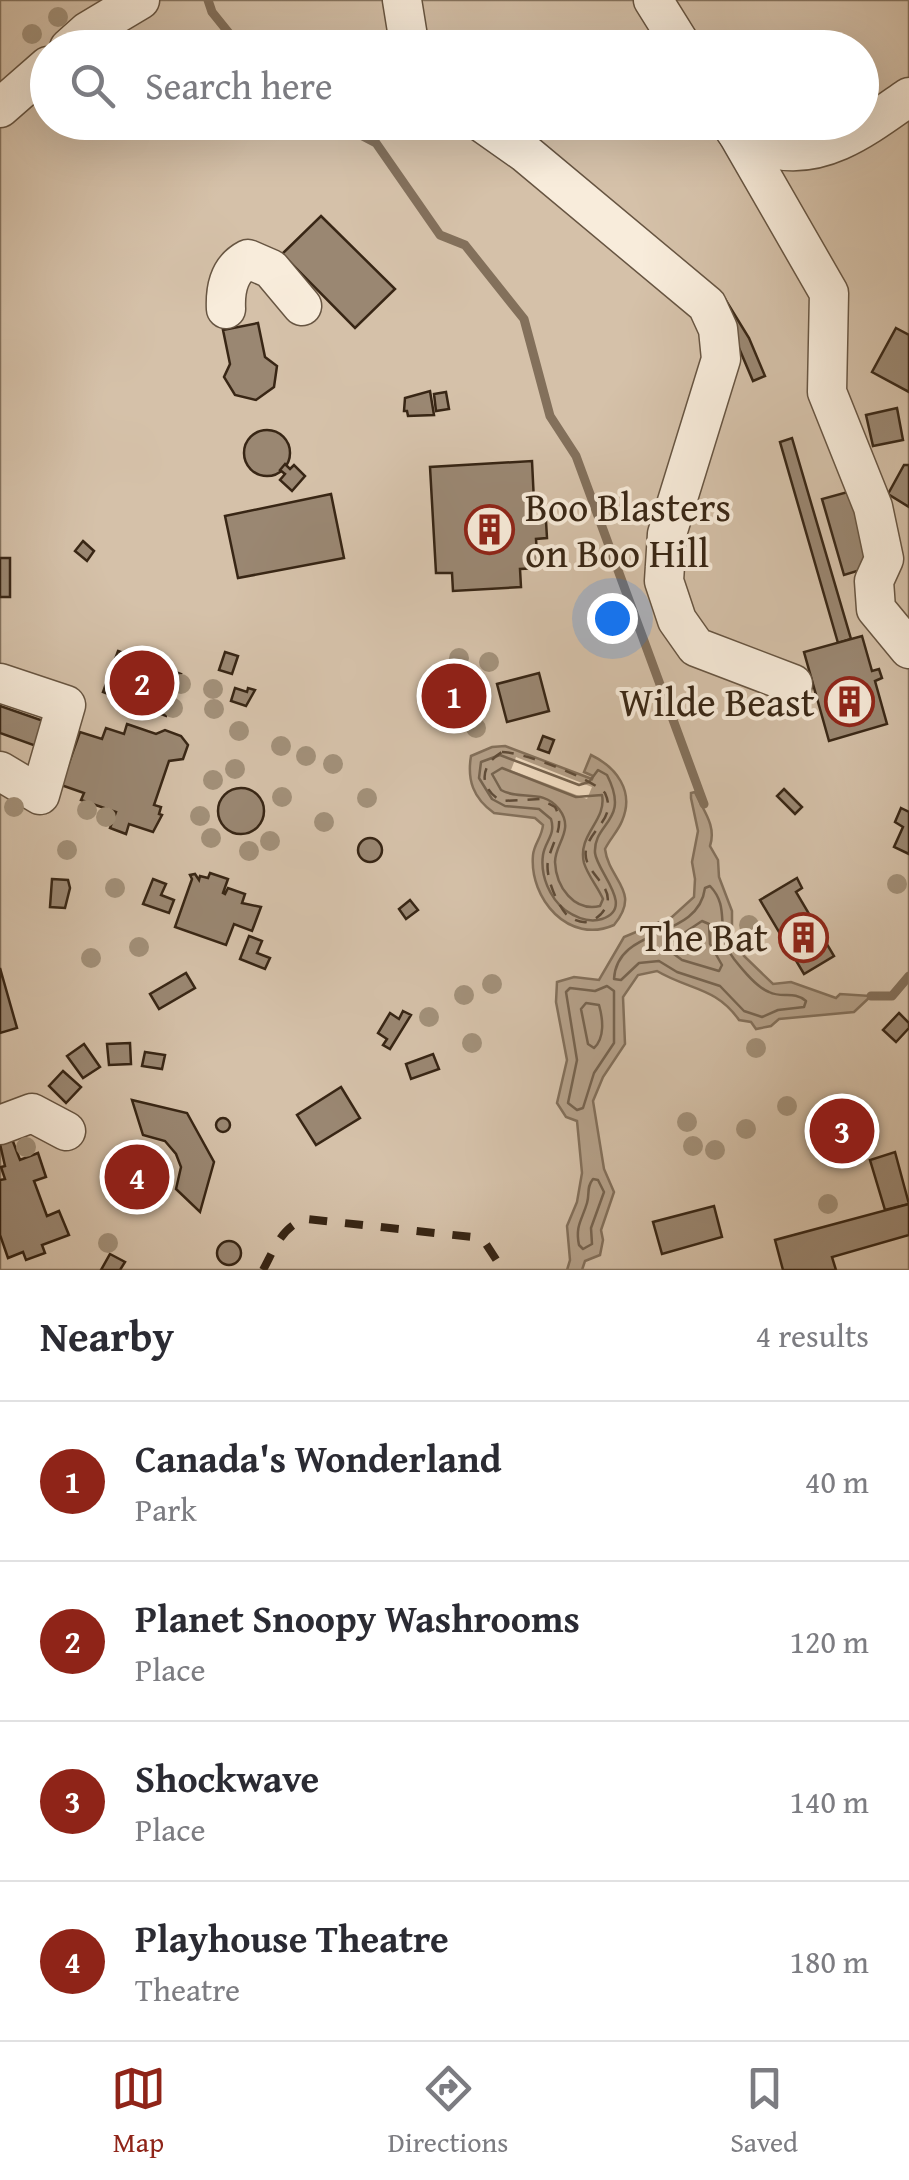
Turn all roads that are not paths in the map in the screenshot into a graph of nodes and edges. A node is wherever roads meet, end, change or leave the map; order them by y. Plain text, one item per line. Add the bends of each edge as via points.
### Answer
1 (140, 0) edge
2 (402, 0) edge
3 (653, 0) edge
4 (90, 30) edge
5 (407, 30) edge
6 (672, 30) edge
7 (30, 82) edge
8 (909, 96) edge
9 (0, 108) edge
10 (879, 118) edge
11 (507, 140) edge
12 (741, 140) edge
13 (757, 140) edge
14 (840, 140) edge
15 (302, 306) dead end
16 (226, 309) dead end
17 (909, 649) edge
18 (0, 682) edge
19 (793, 684) dead end
20 (0, 771) edge
21 (0, 1126) edge
22 (66, 1131) dead end

1 - 4 lane
2 - 5 lane
3 - 6 lane
7 - 9 lane
8 - 10 lane
11 - 19 lane via 706,305 718,329 721,359 667,534 664,581 677,620 696,647
12 - 17 lane via 828,293 827,392 873,506 884,559 874,581 876,609
13 - 14 lane via 774,149 810,150
15 - 16 lane via 271,269 248,259 237,264 225,290
18 - 20 lane via 66,706 40,795
21 - 22 lane via 32,1113

